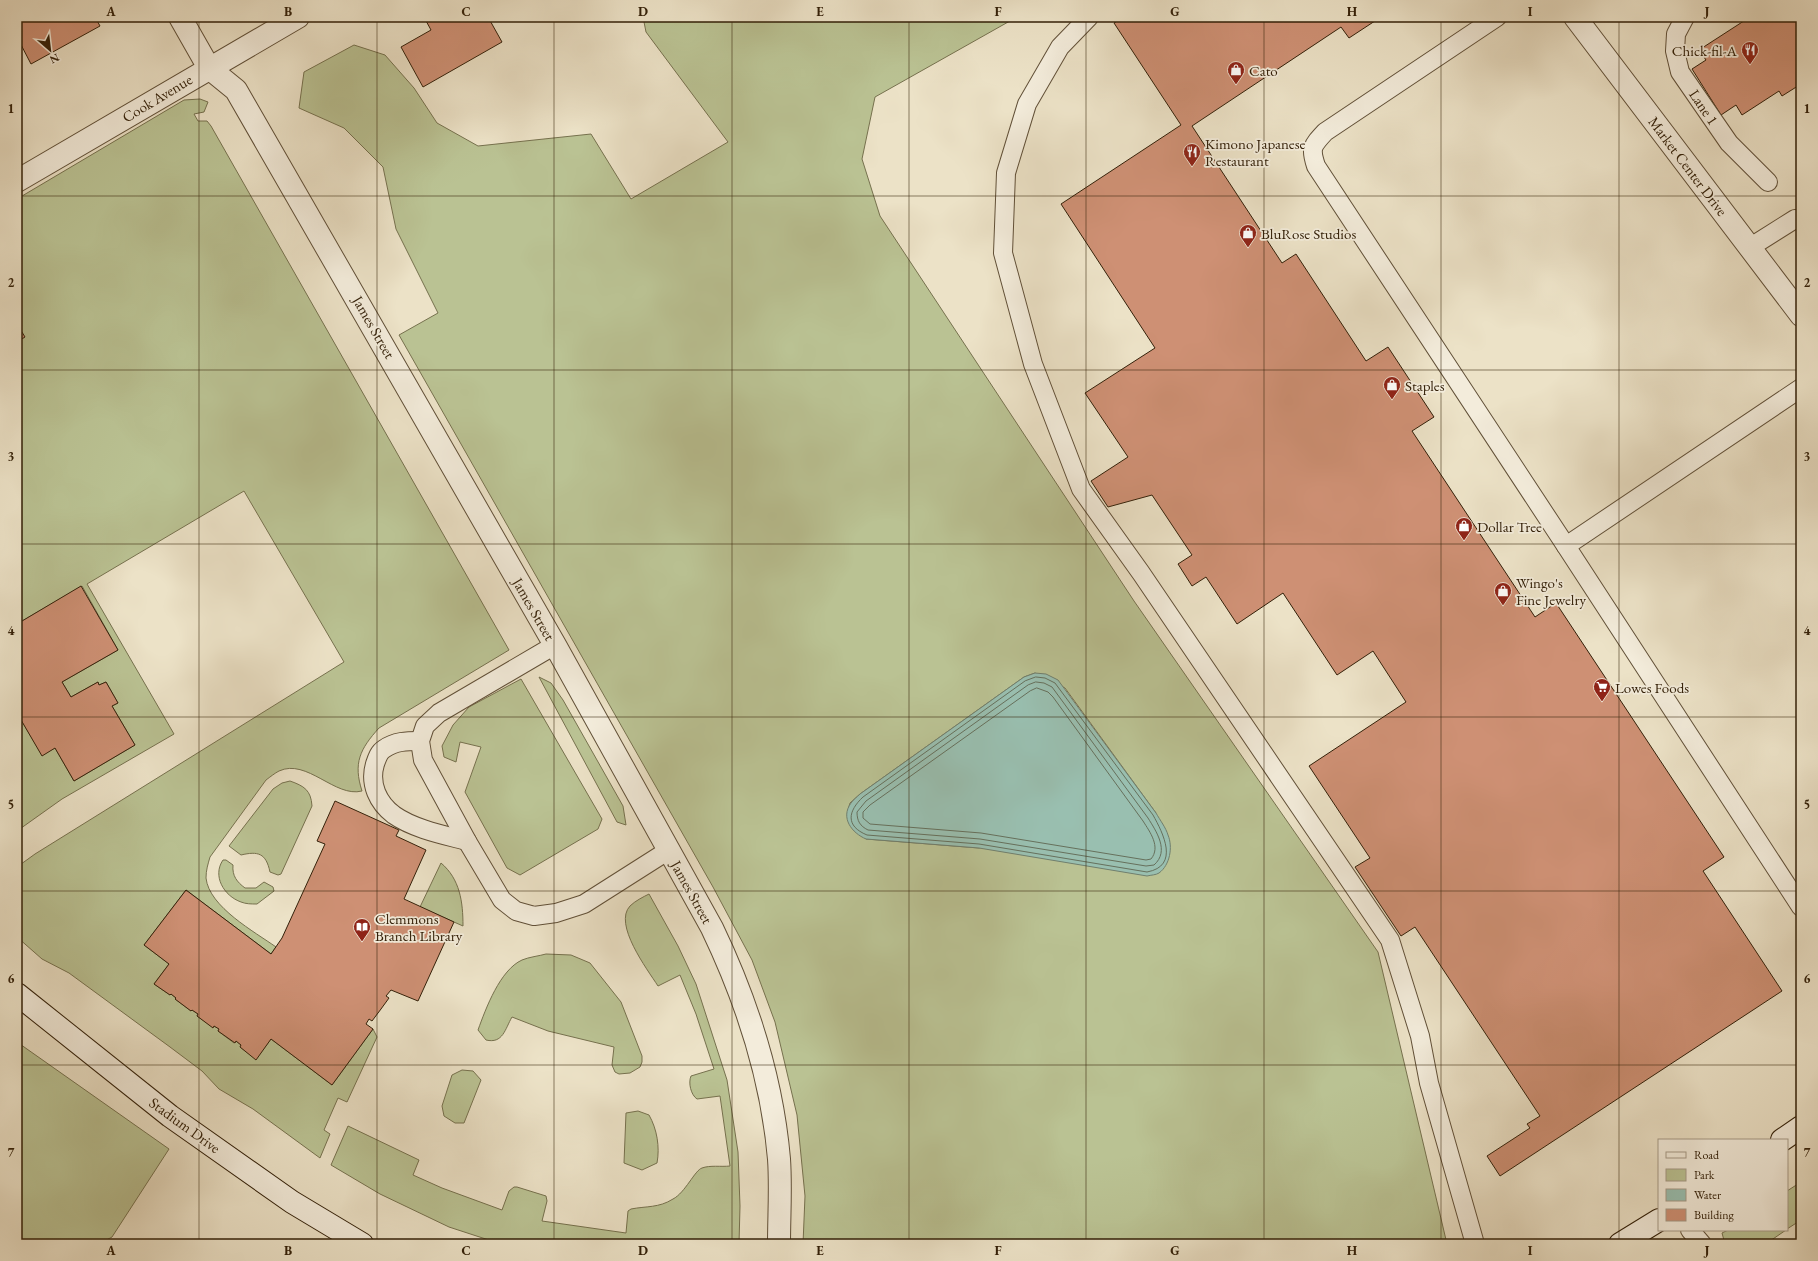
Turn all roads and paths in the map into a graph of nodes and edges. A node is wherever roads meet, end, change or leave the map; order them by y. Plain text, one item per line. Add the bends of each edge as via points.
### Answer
1 (180, 17) edge
2 (298, 17) edge
3 (1089, 17) edge
4 (1497, 17) edge
5 (1575, 17) edge
6 (1686, 17) edge
7 (208, 68) junction
8 (17, 181) edge
9 (1768, 182) dead end
10 (1795, 219) dead end
11 (1749, 248) junction
12 (1801, 315) edge
13 (1801, 388) edge
14 (1566, 546) junction
15 (555, 645) junction
16 (420, 741) junction
17 (467, 841) junction
18 (669, 850) junction
19 (1801, 908) edge
20 (17, 994) edge
21 (1801, 1127) edge
22 (1783, 1139) edge
23 (1658, 1221) edge
24 (1691, 1231) edge
25 (362, 1244) edge
26 (779, 1244) edge
27 (1475, 1244) edge
28 (1620, 1244) edge
29 (1702, 1244) edge

1 - 7 street, James Street
2 - 7 street, Cook Avenue
3 - 27 lane via 1060,47 1027,104 1006,172 1003,253 1033,364 1081,489 1141,573 1390,940 1420,1036 1429,1083
4 - 14 lane via 1325,132 1313,144 1312,153 1316,166
5 - 11 street, Market Center Drive
6 - 9 lane, Lane 1 via 1676,34 1675,52 1680,72 1729,143
7 - 8 street, Cook Avenue
7 - 15 street, James Street via 236,90
10 - 11 lane
11 - 12 street, Market Center Drive
13 - 14 lane
14 - 19 lane
15 - 16 lane via 439,713 425,726
15 - 18 street, James Street
16 - 17 lane via 423,760
16 - 17 lane via 397,742 383,749 377,757 373,771 374,788 379,799 395,816 433,832
17 - 18 lane via 502,900 516,911 534,916 556,913 584,904
18 - 26 street, James Street via 722,948 739,988 760,1051 770,1093 779,1159
20 - 25 street, Stadium Drive via 170,1116 292,1202
21 - 22 street
23 - 28 street
24 - 29 lane

